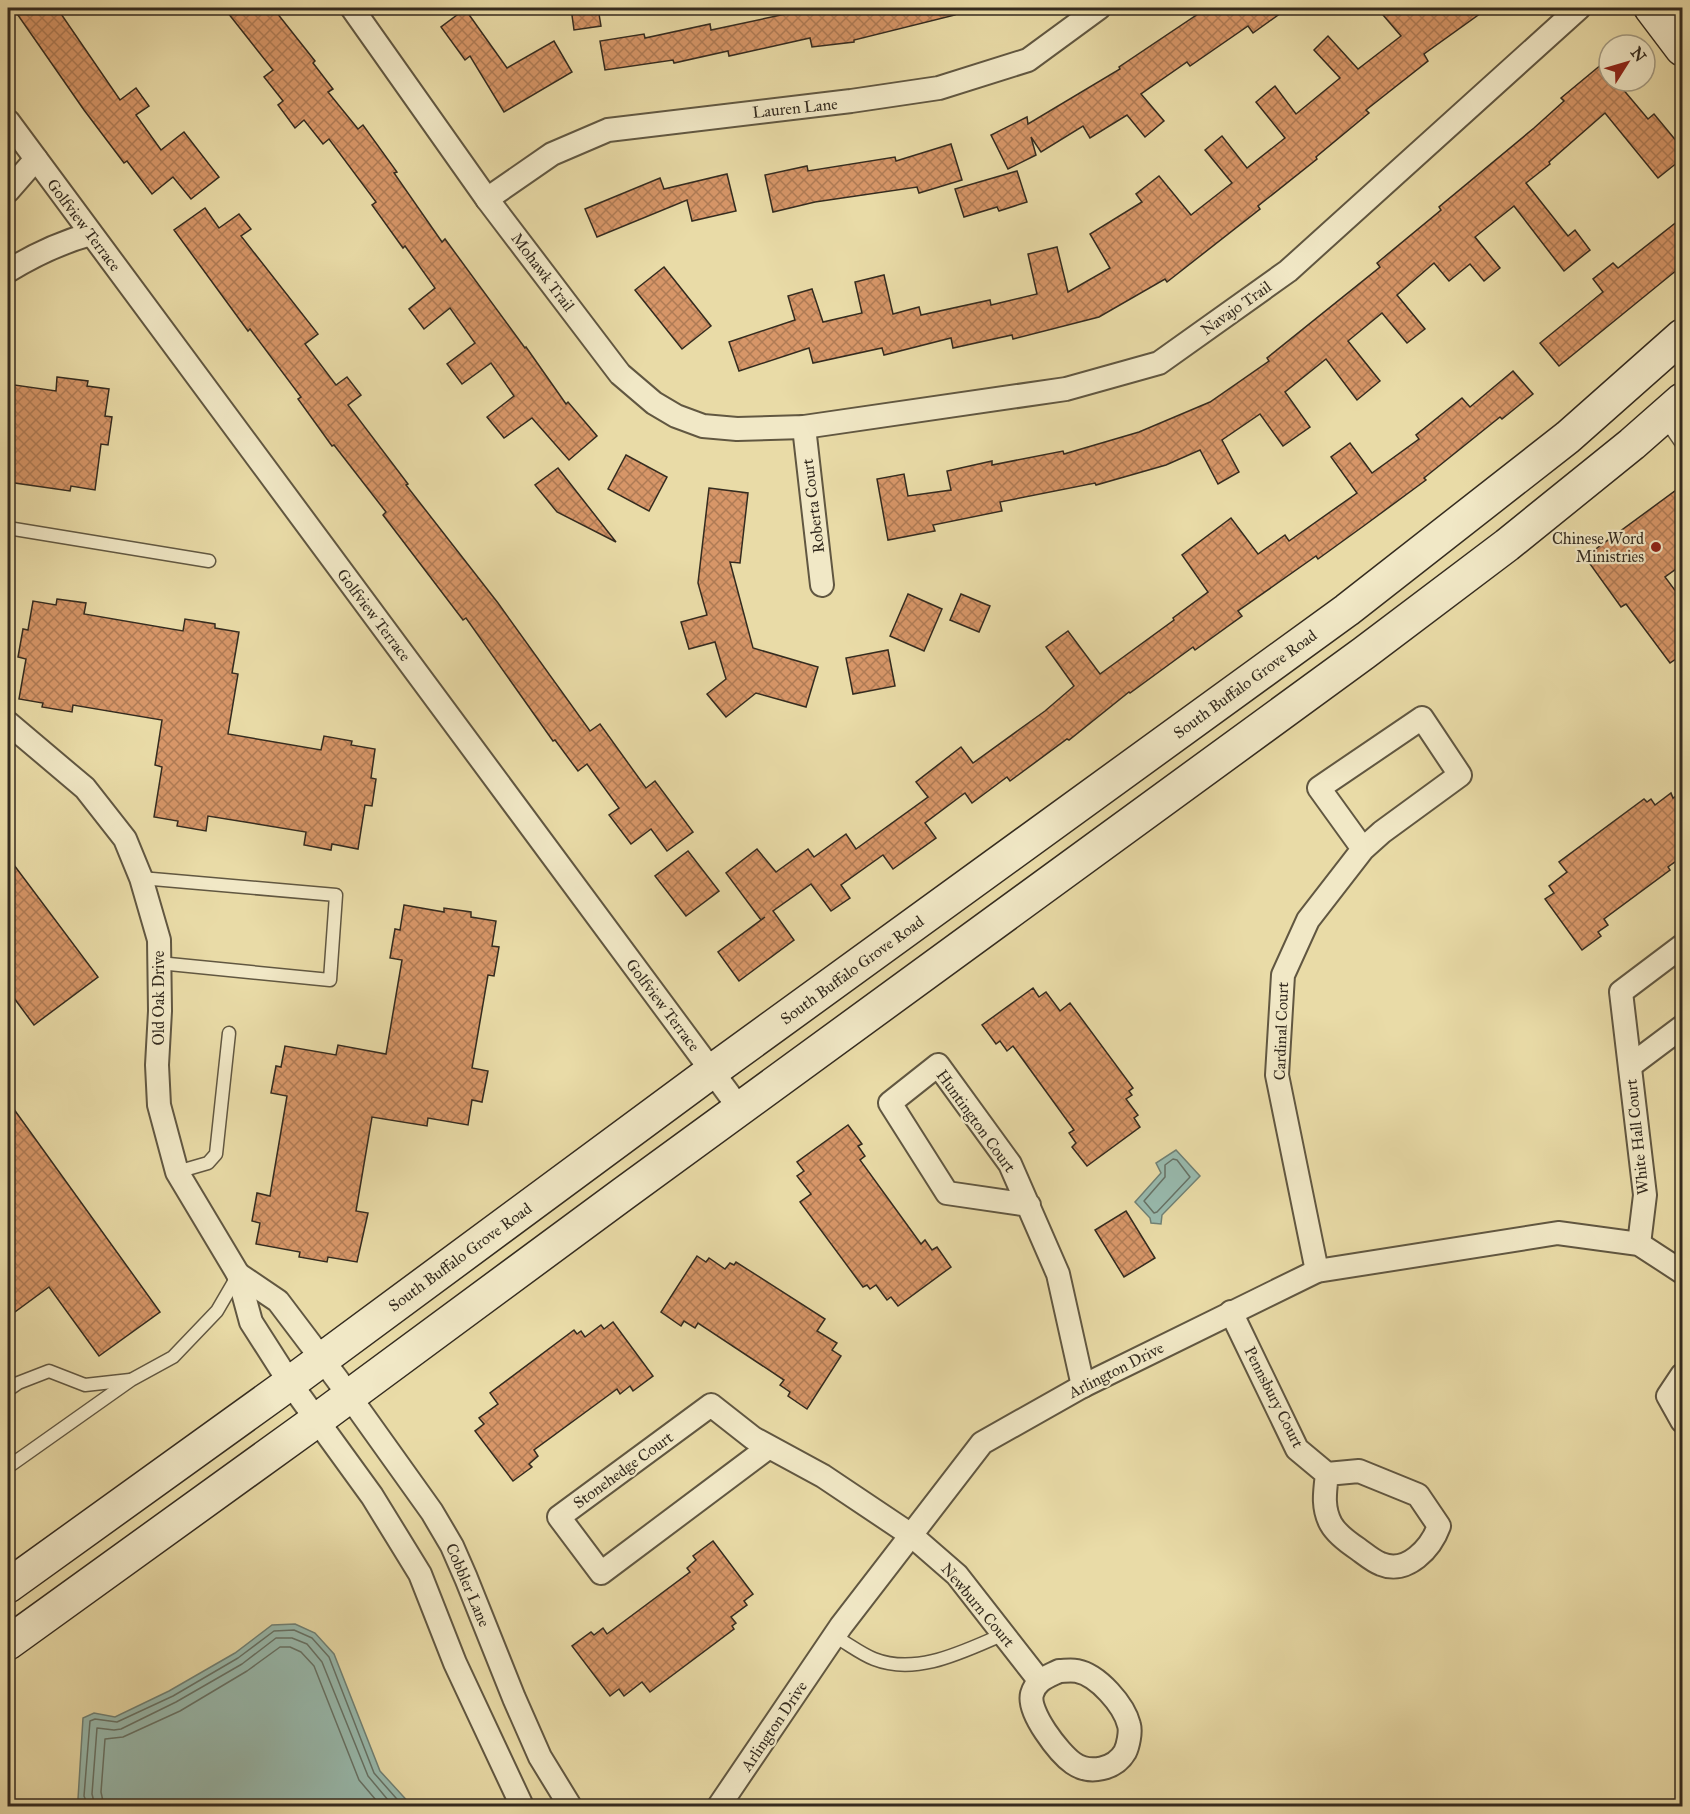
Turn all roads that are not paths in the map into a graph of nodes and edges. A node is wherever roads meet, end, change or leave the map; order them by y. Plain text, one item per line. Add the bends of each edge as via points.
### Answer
1 (352, 8) edge
2 (1099, 8) edge
3 (1579, 8) edge
4 (1651, 8) edge
5 (1683, 49) edge
6 (8, 121) edge
7 (36, 159) junction
8 (8, 190) edge
9 (487, 199) junction
10 (92, 234) junction
11 (8, 271) edge
12 (1683, 336) edge
13 (1677, 405) edge
14 (804, 427) junction
15 (1683, 444) edge
16 (8, 528) edge
17 (210, 561) dead end
18 (822, 585) dead end
19 (8, 723) edge
20 (1364, 849) junction
21 (141, 878) junction
22 (1683, 946) edge
23 (159, 963) junction
24 (1683, 1027) edge
25 (229, 1033) dead end
26 (1630, 1066) junction
27 (712, 1071) junction
28 (740, 1109) junction
29 (177, 1172) junction
30 (1029, 1205) junction
31 (1639, 1244) junction
32 (1317, 1271) junction
33 (1683, 1272) edge
34 (238, 1274) junction
35 (1232, 1312) junction
36 (1683, 1375) edge
37 (336, 1378) junction
38 (131, 1380) junction
39 (1083, 1386) junction
40 (8, 1390) edge
41 (304, 1402) junction
42 (1683, 1421) edge
43 (769, 1447) junction
44 (8, 1467) edge
45 (1327, 1474) junction
46 (911, 1535) junction
47 (8, 1586) edge
48 (1004, 1634) junction
49 (834, 1636) junction
50 (8, 1643) edge
51 (1039, 1680) junction
52 (522, 1806) edge
53 (570, 1806) edge
54 (719, 1806) edge

1 - 9 street, Mohawk Trail
2 - 9 street, Lauren Lane via 1028,60 939,88 608,130 552,154
3 - 14 street, Navajo Trail via 1288,272 1159,363 1066,389
4 - 5 main road
6 - 7 street, Golfview Terrace
7 - 8 street
7 - 10 street, Golfview Terrace
9 - 14 street, Mohawk Trail via 620,374 654,403 704,426
10 - 11 street via 51,248
10 - 27 street, Golfview Terrace
12 - 27 main road, South Buffalo Grove Road via 1568,437 1347,610
13 - 15 lane
13 - 28 main road, South Buffalo Grove Road via 1507,545 1364,653
14 - 18 street, Roberta Court
16 - 17 lane
19 - 21 street, Old Oak Drive via 85,788 125,839
20 - 20 street, Cardinal Court via 1460,775 1422,718 1319,788
20 - 32 street, Cardinal Court via 1308,920 1283,975 1277,1075
21 - 23 street, Old Oak Drive via 159,940
21 - 23 lane via 336,895 330,980
22 - 26 street, White Hall Court via 1621,992
23 - 29 street, Old Oak Drive via 159,1106
24 - 26 street, White Hall Court
25 - 29 lane via 216,1154 208,1163
26 - 31 street, White Hall Court via 1645,1195
27 - 28 street, Golfview Terrace
27 - 37 main road, South Buffalo Grove Road
28 - 37 main road, South Buffalo Grove Road
29 - 34 street, Old Oak Drive
30 - 30 street, Huntington Court via 1010,1164 938,1065 890,1103 947,1193
30 - 39 street, Huntington Court via 1058,1274
31 - 32 street, Arlington Drive via 1558,1233
31 - 33 street, Arlington Drive
32 - 35 street, Arlington Drive
34 - 37 street, Old Oak Drive via 278,1301
34 - 38 lane via 217,1311 173,1358
34 - 41 street, Old Oak Drive via 251,1322
35 - 39 street, Arlington Drive
35 - 45 street, Pennsbury Court via 1297,1449
36 - 42 street via 1668,1396
37 - 41 main road, South Buffalo Grove Road
37 - 41 main road, South Buffalo Grove Road
37 - 53 street, Cobbler Lane via 452,1546 540,1757
38 - 40 lane via 85,1385 49,1371
38 - 44 lane
39 - 46 street, Arlington Drive via 982,1443
41 - 47 main road, South Buffalo Grove Road
41 - 50 main road, South Buffalo Grove Road via 188,1511
41 - 52 street via 372,1496 420,1574 455,1663
43 - 43 street, Stonehedge Court via 711,1406 559,1517 601,1573
43 - 46 street, Stonehedge Court via 823,1476
45 - 45 street via 1324,1504 1331,1525 1352,1545 1381,1564 1399,1567 1427,1550 1439,1526 1418,1495 1359,1471
46 - 48 street, Newburn Court via 957,1575
46 - 49 street, Arlington Drive
48 - 49 lane via 932,1661 898,1665 874,1659
48 - 51 street, Newburn Court
49 - 54 street, Arlington Drive
51 - 51 street via 1032,1695 1034,1707 1043,1728 1061,1750 1074,1764 1095,1770 1116,1763 1126,1751 1130,1728 1123,1708 1111,1695 1078,1671 1059,1671

